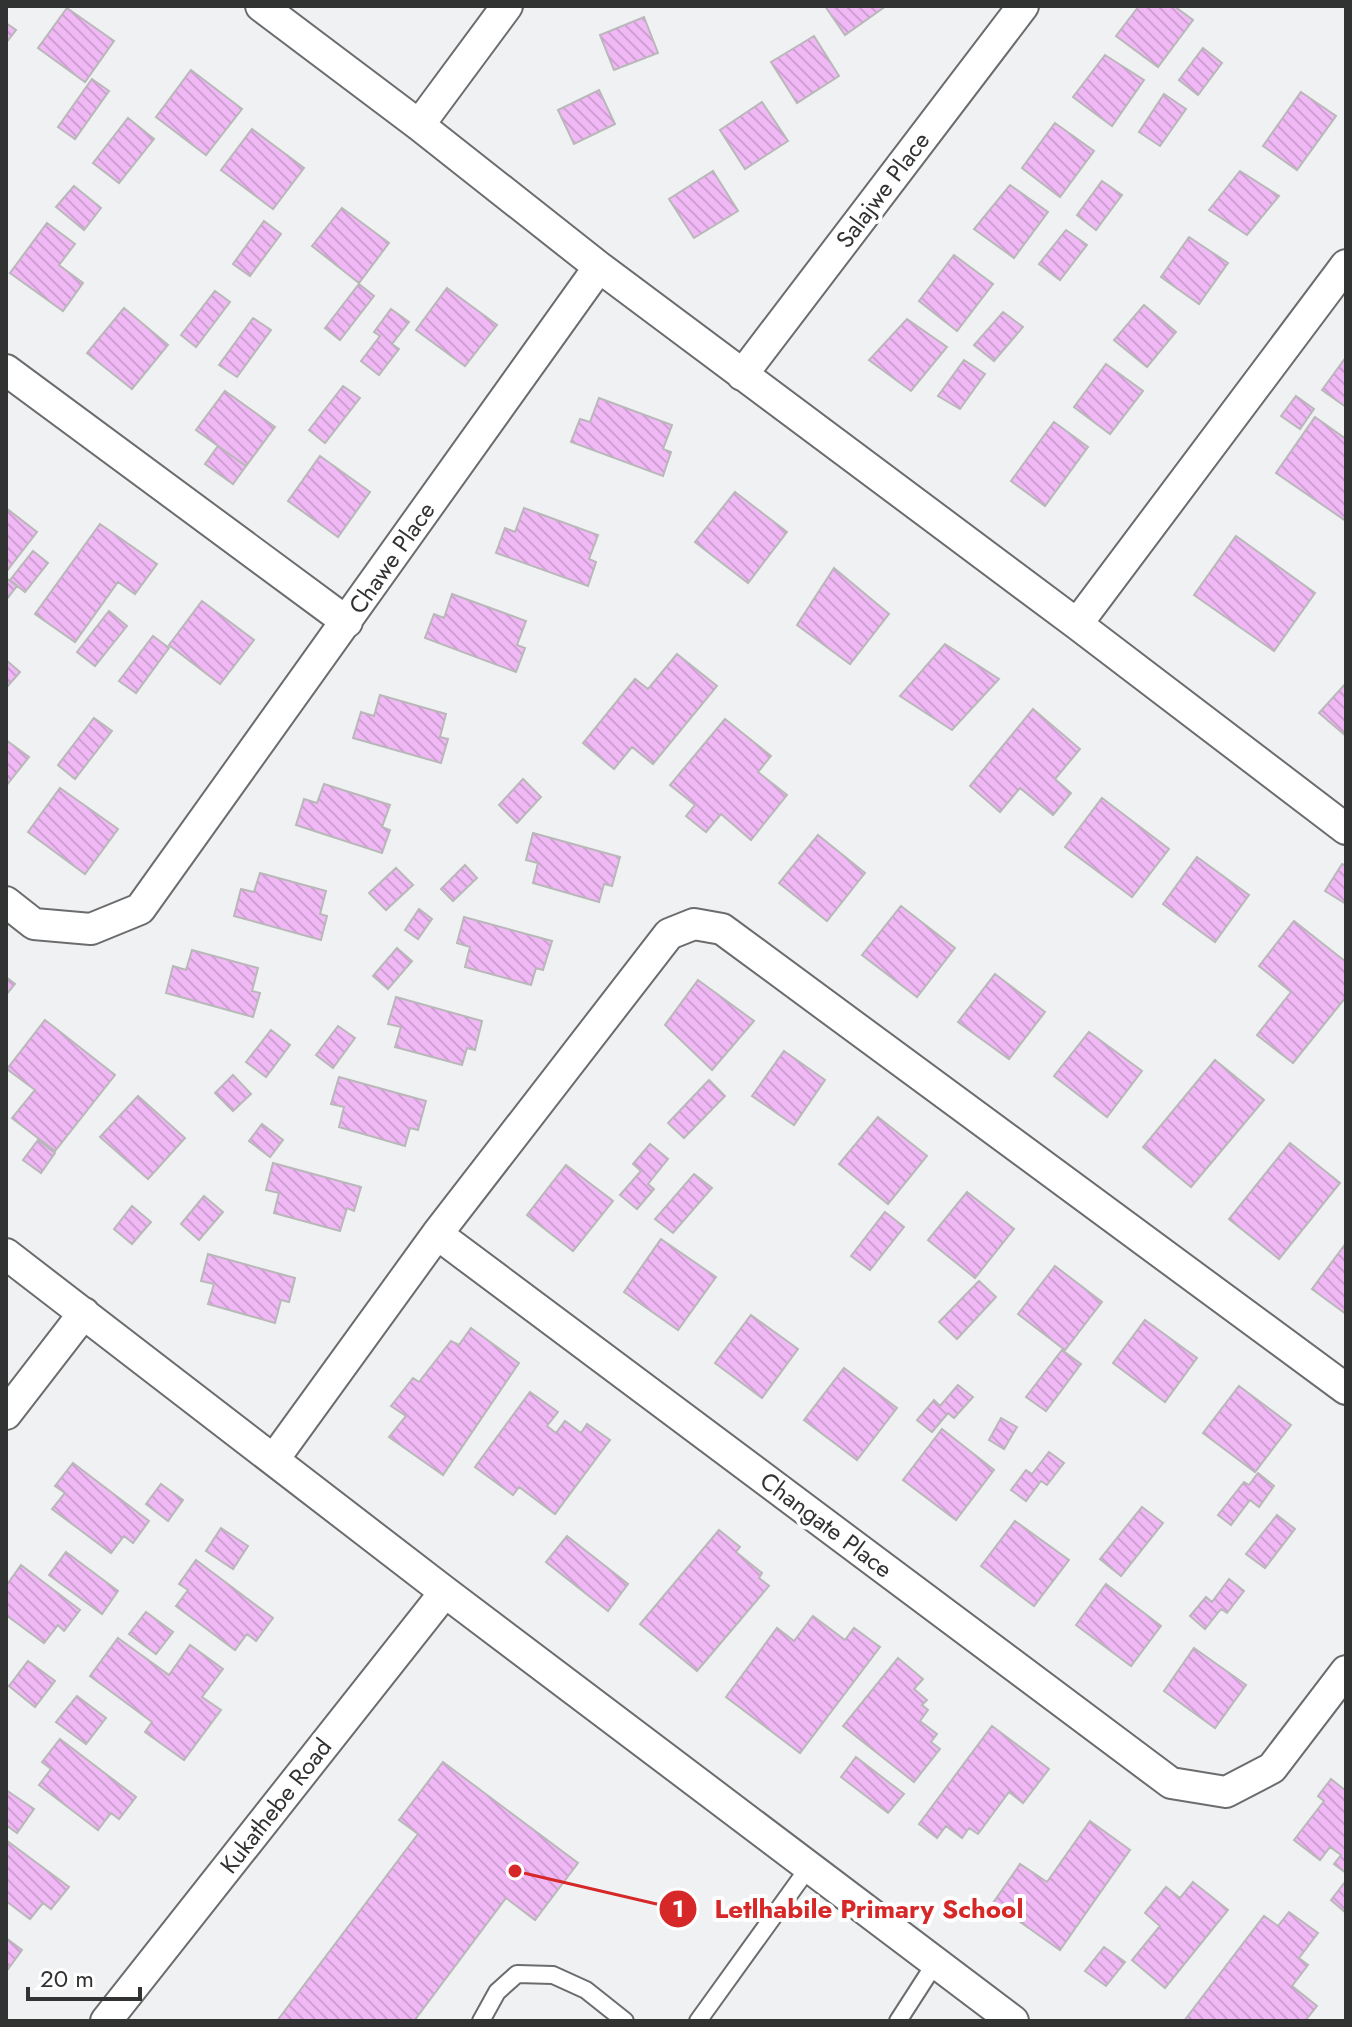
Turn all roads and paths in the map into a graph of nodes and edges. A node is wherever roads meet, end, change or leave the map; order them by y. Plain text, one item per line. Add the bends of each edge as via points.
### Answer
1 (261, 6) edge
2 (507, 6) edge
3 (1023, 6) edge
4 (419, 125) junction
5 (1346, 265) edge
6 (599, 267) junction
7 (6, 370) edge
8 (742, 375) junction
9 (347, 622) junction
10 (1077, 624) junction
11 (1346, 829) edge
12 (6, 902) edge
13 (437, 1234) junction
14 (6, 1254) edge
15 (84, 1313) junction
16 (1346, 1389) edge
17 (6, 1414) edge
18 (274, 1459) junction
19 (445, 1592) junction
20 (1346, 1671) edge
21 (809, 1867) junction
22 (936, 1962) junction
23 (106, 2021) edge
24 (481, 2021) edge
25 (625, 2021) edge
26 (698, 2021) edge
27 (898, 2021) edge
28 (1013, 2021) edge

1 - 4 street
2 - 4 street
3 - 8 street, Salajwe Place
4 - 6 street
5 - 10 street
6 - 8 street
6 - 9 street, Chawe Place
7 - 9 street, Chawe Place
8 - 10 street
9 - 12 street via 140,909 91,929 34,924
10 - 11 street
13 - 16 street via 669,934 694,924 722,929
13 - 18 street
13 - 20 street, Changate Place via 1171,1783 1226,1792 1272,1768
14 - 15 street
15 - 17 street
15 - 18 street
18 - 19 street
19 - 21 street
19 - 23 street, Kukathebe Road
21 - 22 street
21 - 26 lane
22 - 27 lane
22 - 28 street
24 - 25 lane via 497,1992 517,1974 553,1975 586,1990

